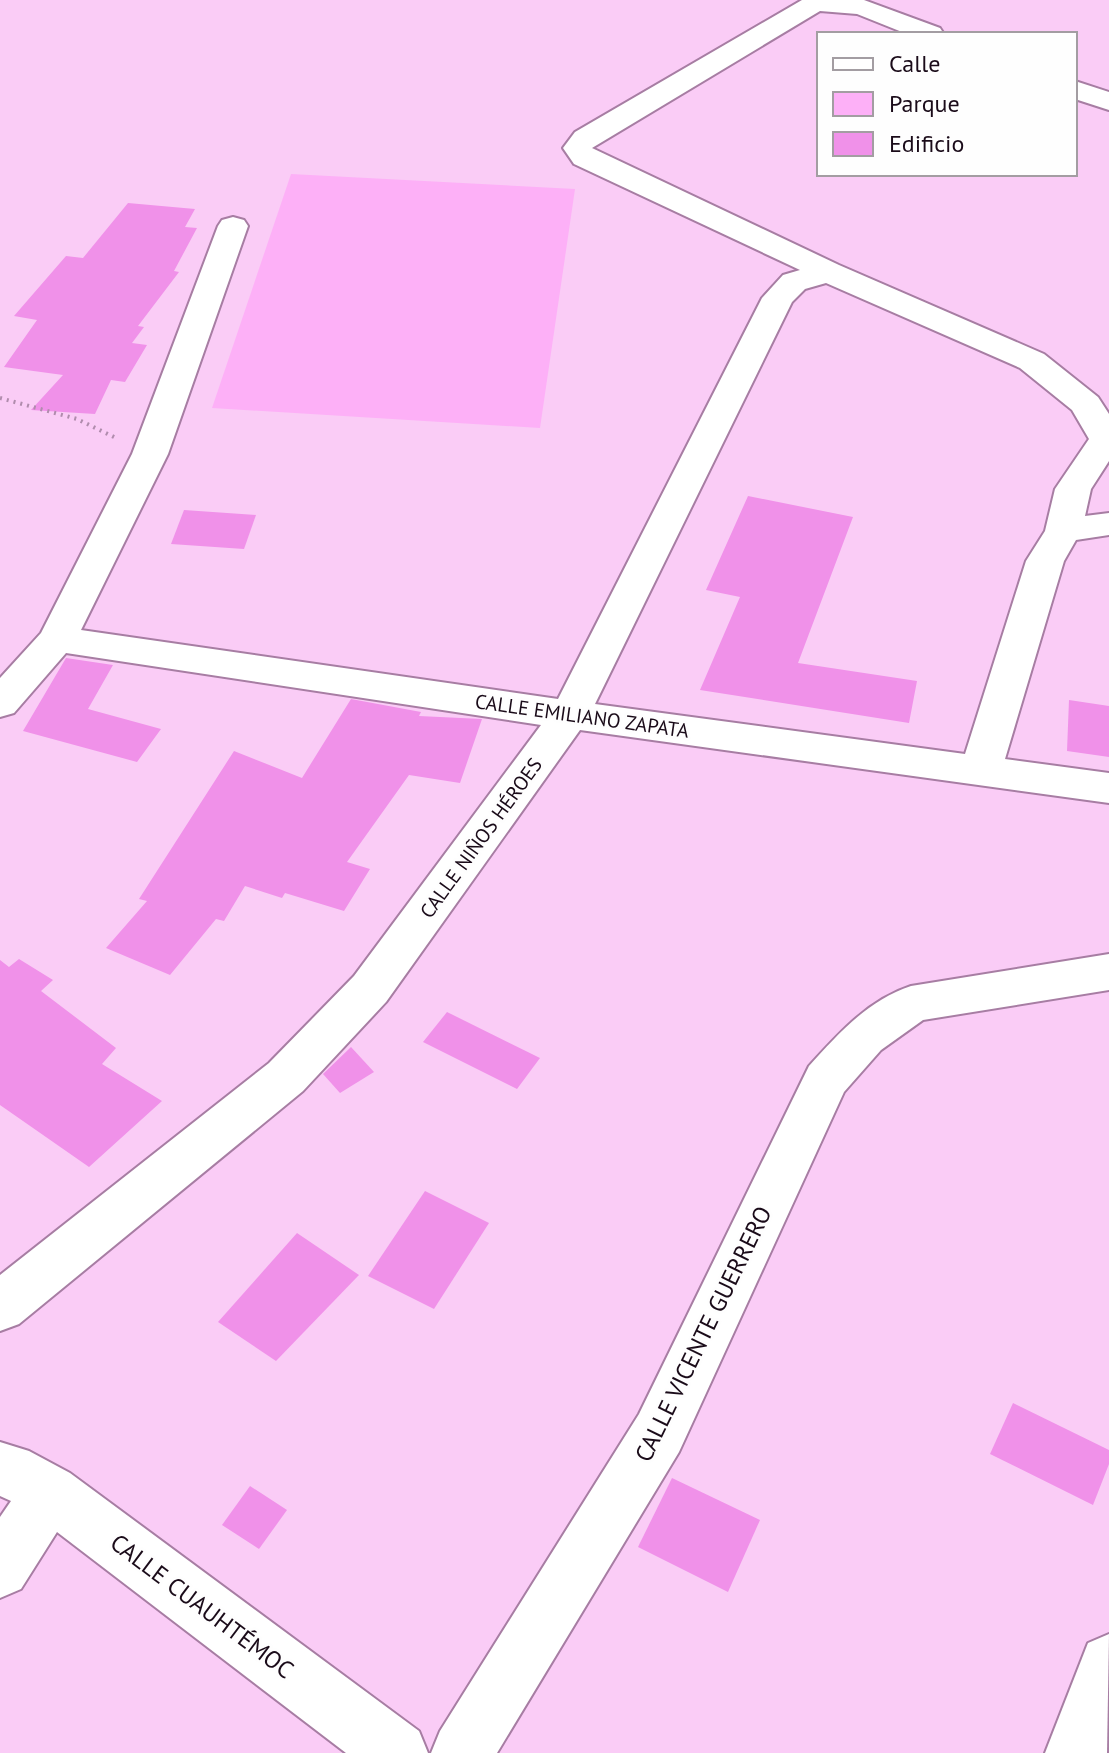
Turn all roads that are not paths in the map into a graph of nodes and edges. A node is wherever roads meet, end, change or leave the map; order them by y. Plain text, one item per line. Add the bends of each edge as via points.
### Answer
1 (799, 4) edge
2 (926, 32) edge
3 (1077, 90) edge
4 (1109, 102) edge
5 (233, 226) dead end
6 (828, 272) junction
7 (1108, 439) edge
8 (1109, 524) edge
9 (1063, 531) junction
10 (57, 639) junction
11 (8, 685) edge
12 (570, 715) junction
13 (980, 772) junction
14 (1109, 788) edge
15 (1109, 972) edge
16 (0, 1307) edge
17 (25, 1480) edge
18 (0, 1569) edge
19 (1109, 1664) edge
20 (397, 1753) edge
21 (462, 1753) edge
22 (1076, 1753) edge

1 - 2 street via 861,7
1 - 6 street via 585,138 577,148 584,158
3 - 4 street
5 - 10 street via 150,454
6 - 7 street via 1032,361 1086,404
6 - 12 street, CALLE NIÑOS HÉROES via 794,282 778,298
7 - 9 street via 1073,489
8 - 9 street
9 - 13 street via 1045,561
10 - 11 street
10 - 12 street, CALLE EMILIANO ZAPATA
12 - 13 street, CALLE EMILIANO ZAPATA
12 - 16 street, CALLE NIÑOS HÉROES via 370,989 297,1066
13 - 14 street, CALLE EMILIANO ZAPATA
15 - 21 street, CALLE VICENTE GUERRERO via 911,1004 864,1037 826,1080 659,1433
17 - 18 street
17 - 20 street, CALLE CUAUHTÉMOC
19 - 22 street

